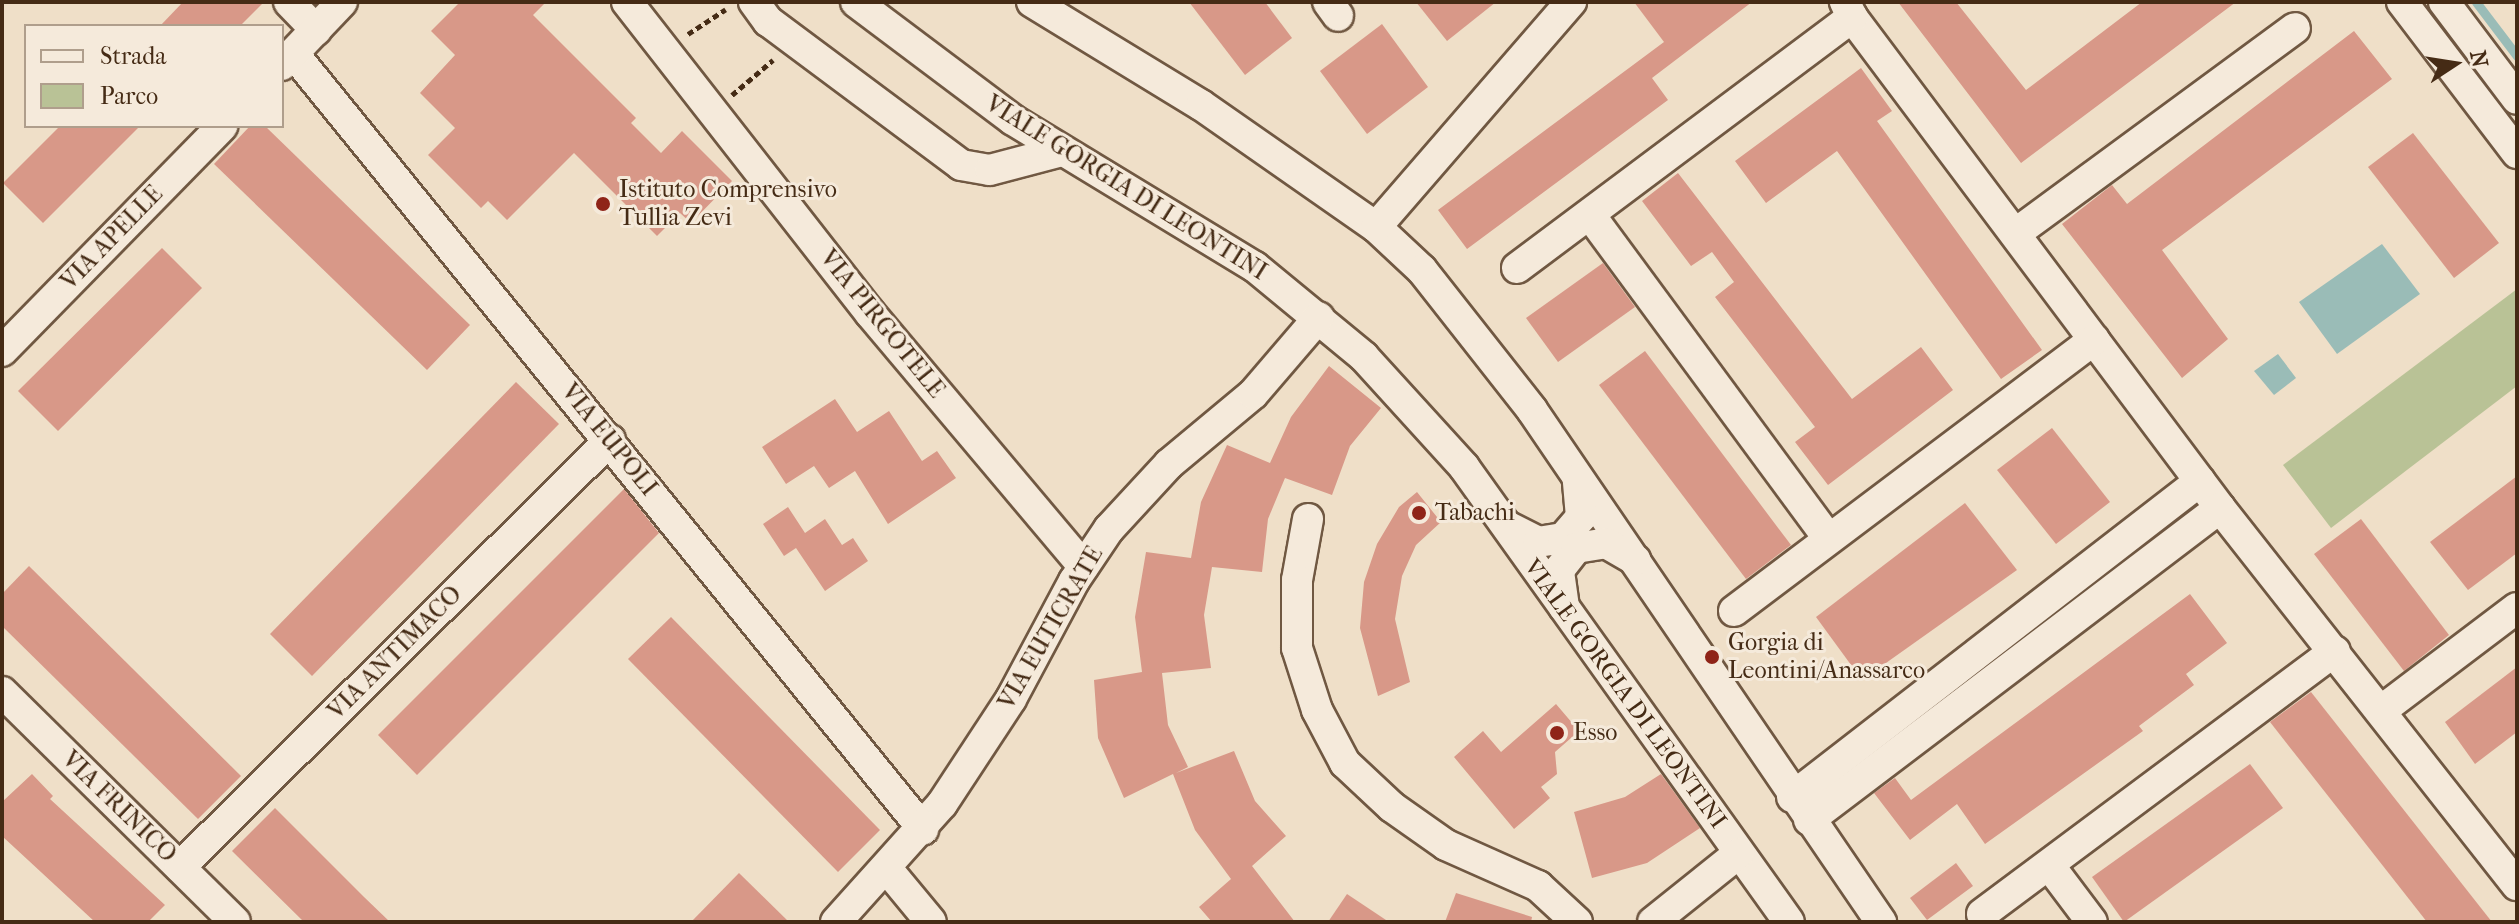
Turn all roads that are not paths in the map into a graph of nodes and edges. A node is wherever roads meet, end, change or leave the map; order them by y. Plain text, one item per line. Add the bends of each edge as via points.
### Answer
1 (289, 2) edge
2 (342, 2) edge
3 (627, 2) edge
4 (754, 2) edge
5 (856, 2) edge
6 (1032, 2) edge
7 (1571, 2) edge
8 (2402, 2) edge
9 (2444, 2) edge
10 (1849, 10) edge
11 (2295, 28) dead end
12 (316, 30) junction
13 (288, 59) edge
14 (2515, 92) edge
15 (220, 128) edge
16 (1062, 151) junction
17 (2517, 153) edge
18 (1590, 215) junction
19 (1376, 227) junction
20 (2016, 233) junction
21 (1517, 268) dead end
22 (1319, 317) junction
23 (2094, 340) junction
24 (2, 351) edge
25 (610, 440) junction
26 (1575, 472) junction
27 (2200, 481) junction
28 (2220, 508) junction
29 (1308, 519) dead end
30 (1506, 525) junction
31 (1827, 537) junction
32 (2110, 551) junction
33 (1639, 564) junction
34 (1083, 566) junction
35 (2131, 576) junction
36 (2517, 608) edge
37 (1565, 611) junction
38 (1734, 611) dead end
39 (2012, 626) junction
40 (2032, 651) junction
41 (2335, 651) junction
42 (2, 692) edge
43 (1921, 698) junction
44 (2382, 710) junction
45 (1938, 722) junction
46 (1800, 809) junction
47 (923, 829) junction
48 (1739, 853) junction
49 (2049, 865) junction
50 (180, 867) junction
51 (888, 870) junction
52 (2517, 885) edge
53 (1982, 914) dead end
54 (235, 922) edge
55 (836, 922) edge
56 (931, 922) edge
57 (1577, 922) edge
58 (1653, 922) edge
59 (1789, 922) edge
60 (1881, 922) edge
61 (2092, 922) edge

1 - 12 street
2 - 12 street
3 - 34 street, VIA PIRGOTELE via 870,313
4 - 16 street via 768,21 961,165 990,170
5 - 16 street, VIALE GORGIA DI LEONTINI via 994,108
6 - 19 street via 1201,105
7 - 19 street
8 - 17 street
9 - 14 street
10 - 18 street
10 - 20 street
11 - 20 street
12 - 13 street
13 - 25 street, VIA EUPOLI
15 - 24 street, VIA APELLE
16 - 22 street, VIALE GORGIA DI LEONTINI via 1215,239
18 - 21 street
18 - 31 street
19 - 26 street via 1468,326
20 - 23 street
22 - 30 street, VIALE GORGIA DI LEONTINI via 1436,433
22 - 34 street, VIA EUTICRATE via 1244,404 1155,479
23 - 27 street
23 - 31 street
25 - 47 street, VIA EUPOLI
25 - 50 street, VIA ANTIMACO
26 - 30 street via 1581,517 1563,538 1538,542
26 - 33 street
27 - 28 street
27 - 32 street
28 - 35 street
28 - 41 street
29 - 57 street via 1297,580 1297,648 1317,710 1345,763 1392,807 1446,845 1538,886
30 - 37 street, VIALE GORGIA DI LEONTINI
31 - 38 street
32 - 35 street
32 - 39 street
33 - 37 street via 1606,543 1576,548 1559,570
33 - 46 street
34 - 47 street, VIA EUTICRATE via 1011,699
35 - 40 street
36 - 44 street
37 - 48 street, VIALE GORGIA DI LEONTINI
39 - 40 street
39 - 43 street
40 - 45 street
41 - 44 street
41 - 49 street
42 - 50 street, VIA FRINICO
43 - 45 street
43 - 46 street
44 - 52 street
45 - 46 street
46 - 60 street
47 - 51 street, VIA EUTICRATE
48 - 58 street
48 - 59 street, VIALE GORGIA DI LEONTINI
49 - 53 street
49 - 61 street
50 - 54 street, VIA FRINICO
51 - 55 street, VIA EUTICRATE
51 - 56 street

